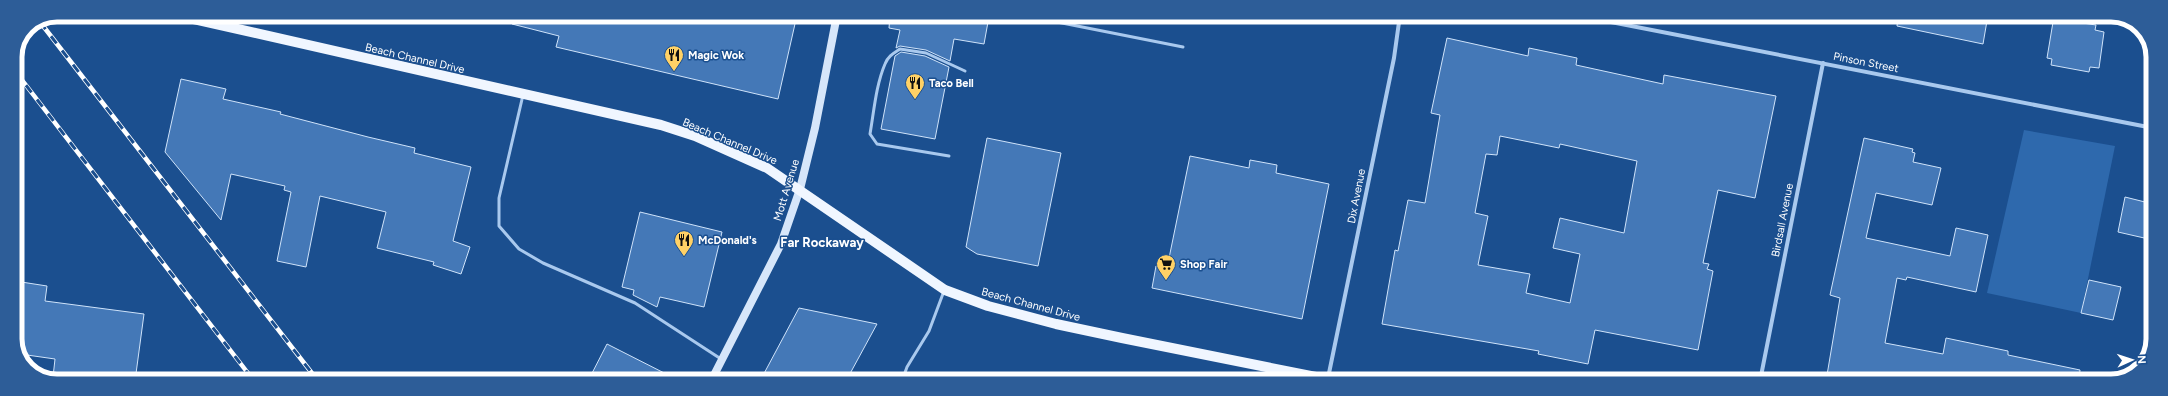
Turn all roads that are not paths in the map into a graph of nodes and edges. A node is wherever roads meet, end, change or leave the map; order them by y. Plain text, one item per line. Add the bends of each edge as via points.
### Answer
1 (207, 22) edge
2 (836, 22) edge
3 (1057, 22) edge
4 (1399, 22) edge
5 (1611, 22) edge
6 (1183, 46) dead end
7 (1823, 63) junction
8 (965, 71) dead end
9 (523, 94) junction
10 (2146, 127) edge
11 (949, 156) dead end
12 (800, 189) junction
13 (945, 290) junction
14 (722, 360) junction
15 (715, 374) edge
16 (904, 374) edge
17 (1302, 374) edge
18 (1332, 374) edge
19 (1761, 374) edge

1 - 9 main road, Beach Channel Drive
2 - 12 main road, Mott Avenue
3 - 6 lane
4 - 18 street, Dix Avenue
5 - 7 street, Pinson Street
7 - 10 street, Pinson Street
7 - 19 street, Birdsall Avenue
8 - 11 lane via 926,53 900,49 890,55 885,63 874,110 870,134 877,144
9 - 12 main road, Beach Channel Drive via 661,125 695,136 767,168
9 - 14 lane via 499,198 499,226 519,249 543,263 635,303
12 - 13 main road, Beach Channel Drive
12 - 14 main road, Mott Avenue via 781,244
13 - 16 lane via 930,331
13 - 17 main road, Beach Channel Drive via 988,306 1056,324
14 - 15 main road, Mott Avenue

